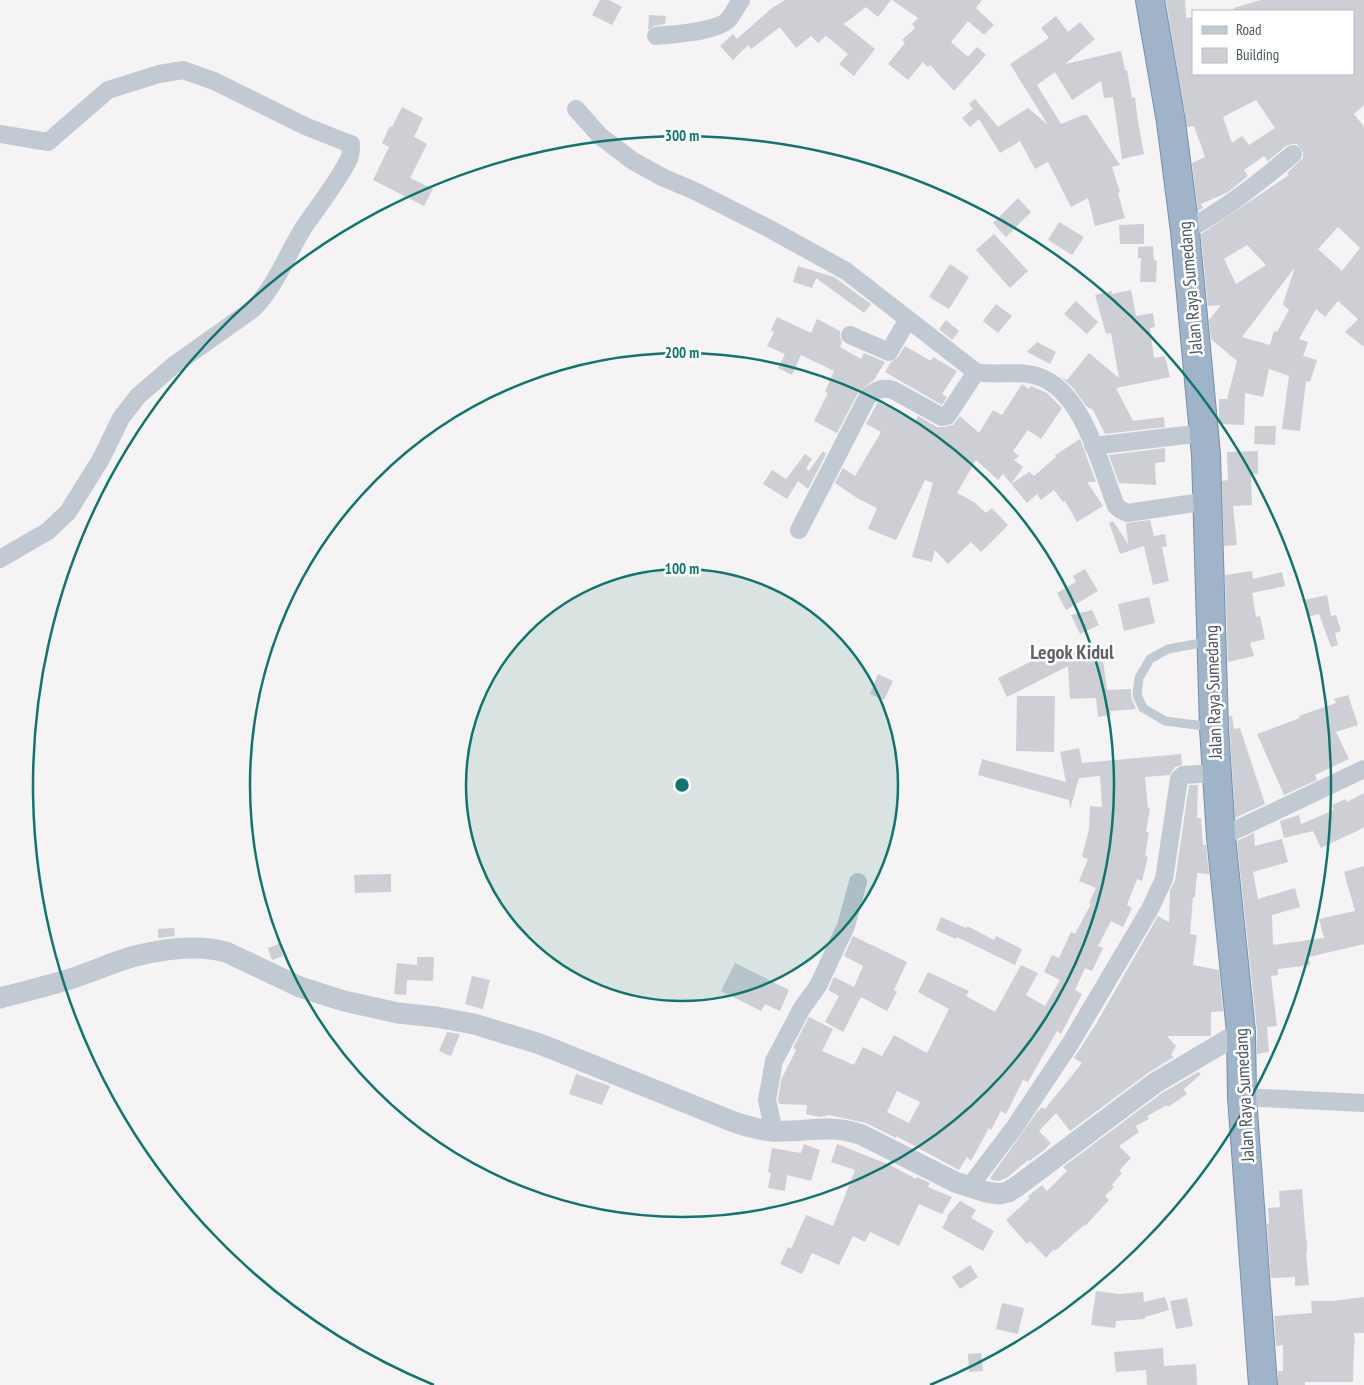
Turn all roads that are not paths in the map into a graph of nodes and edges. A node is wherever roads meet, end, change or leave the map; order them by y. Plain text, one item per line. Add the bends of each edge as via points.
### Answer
1 (741, 0) edge
2 (1150, 0) edge
3 (656, 36) dead end
4 (576, 109) dead end
5 (0, 134) edge
6 (1293, 154) dead end
7 (1185, 231) junction
8 (908, 319) junction
9 (850, 335) dead end
10 (976, 372) junction
11 (1203, 433) junction
12 (1094, 446) junction
13 (1208, 501) junction
14 (799, 530) dead end
15 (0, 559) edge
16 (1210, 641) junction
17 (1214, 728) junction
18 (1364, 769) edge
19 (1216, 773) junction
20 (1221, 837) junction
21 (858, 882) dead end
22 (0, 998) edge
23 (1241, 1032) junction
24 (1242, 1097) junction
25 (1364, 1103) edge
26 (774, 1131) junction
27 (970, 1186) junction
28 (1263, 1385) edge

1 - 3 street via 728,20 720,25
2 - 7 highway, Jalan Raya Sumedang
4 - 8 street via 600,136 633,161 810,250 846,271
5 - 15 street via 48,142 108,90 183,70 351,144 350,158 303,229 265,298 174,365 138,396 121,418 101,459 68,512 48,531
6 - 7 street via 1249,191
7 - 11 highway, Jalan Raya Sumedang
8 - 9 street via 889,352
8 - 10 street
10 - 12 street via 1028,374 1049,381 1074,404
10 - 14 street via 947,416 885,388 868,396
11 - 12 street
11 - 13 highway, Jalan Raya Sumedang
12 - 13 street via 1116,506 1121,510 1128,513
13 - 16 highway, Jalan Raya Sumedang
16 - 17 highway, Jalan Raya Sumedang
16 - 17 lane via 1168,649 1150,659 1139,678 1137,695 1143,708 1165,721
17 - 19 highway, Jalan Raya Sumedang
18 - 20 street
19 - 20 highway, Jalan Raya Sumedang
19 - 27 street via 1183,775 1179,779 1164,878 1150,908 1070,1044 1014,1128
20 - 23 highway, Jalan Raya Sumedang
21 - 26 street via 846,926 822,978 774,1061 767,1100
22 - 26 street via 71,979 134,956 180,949 215,949 300,987 344,1001 474,1024 540,1044 734,1122
23 - 24 highway, Jalan Raya Sumedang
23 - 27 street via 1155,1083 1008,1192 986,1192
24 - 25 street
24 - 28 highway, Jalan Raya Sumedang
26 - 27 street via 848,1130 955,1182

